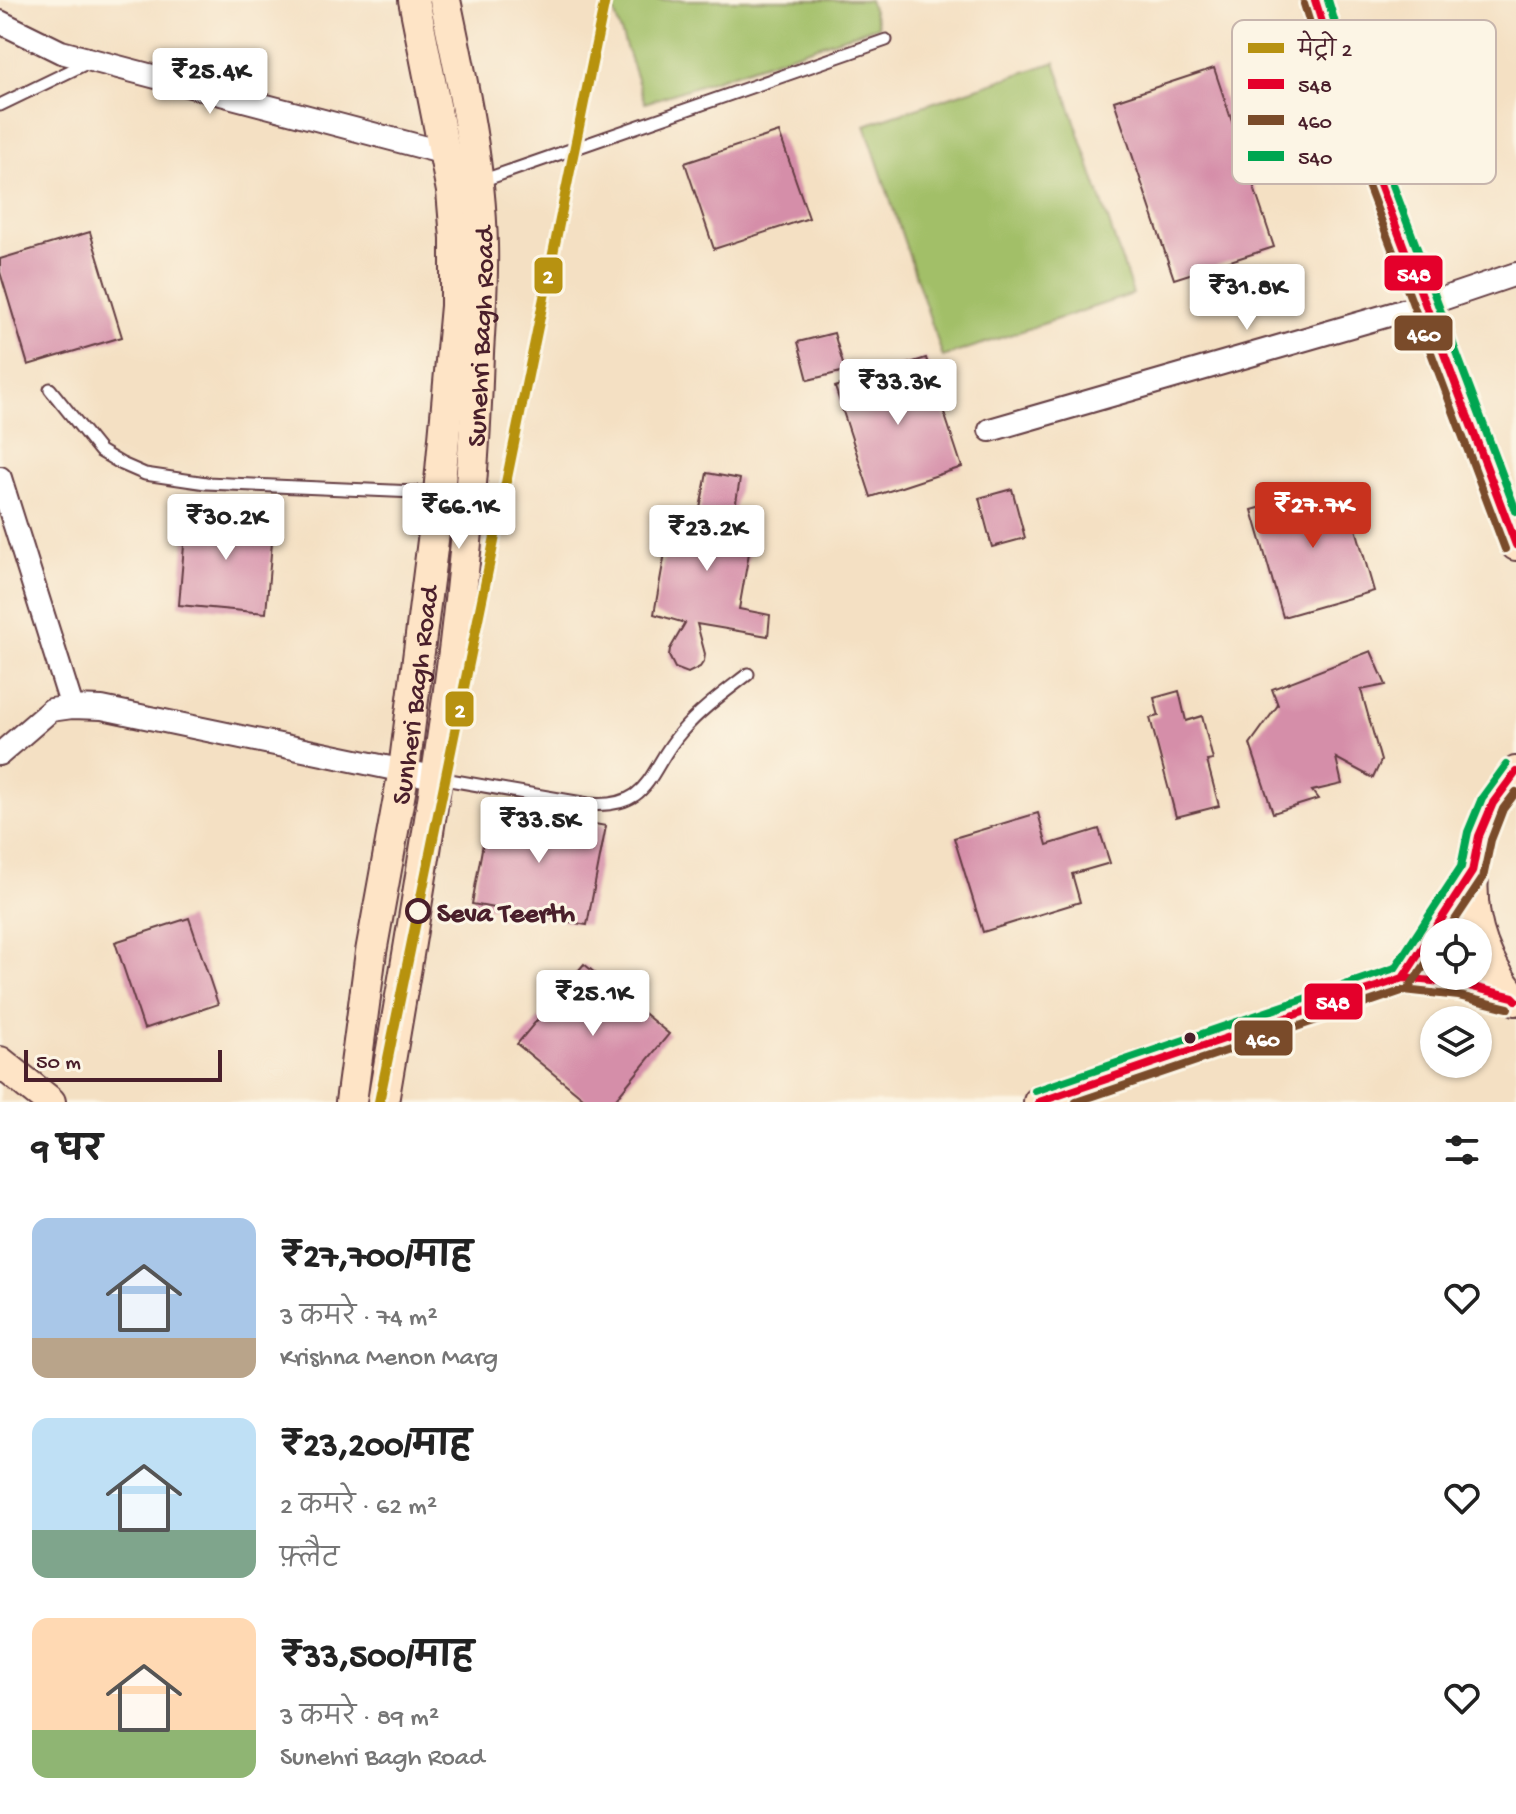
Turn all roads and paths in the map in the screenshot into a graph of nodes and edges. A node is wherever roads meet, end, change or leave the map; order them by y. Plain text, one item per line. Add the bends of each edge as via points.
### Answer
1 (414, 0) edge
2 (445, 0) edge
3 (1315, 0) edge
4 (1321, 20) edge
5 (0, 22) edge
6 (886, 40) dead end
7 (92, 61) junction
8 (0, 105) edge
9 (445, 153) junction
10 (476, 183) junction
11 (1381, 184) edge
12 (1516, 274) edge
13 (1427, 304) junction
14 (50, 389) dead end
15 (990, 430) dead end
16 (0, 478) edge
17 (439, 493) junction
18 (1516, 545) edge
19 (748, 674) dead end
20 (72, 707) junction
21 (0, 754) edge
22 (404, 770) junction
23 (1516, 772) edge
24 (438, 778) junction
25 (1472, 872) junction
26 (1403, 978) junction
27 (1514, 998) edge
28 (0, 1062) edge
29 (50, 1102) edge
30 (351, 1102) edge
31 (383, 1102) edge
32 (1039, 1102) edge

1 - 9 street, Sunheri Bagh Road
2 - 10 street, Sunehri Bagh Road via 472,129
3 - 4 street
5 - 7 street
6 - 10 lane
7 - 8 lane
7 - 9 street
9 - 17 street, Sunheri Bagh Road via 456,238 456,306
10 - 24 street, Sunehri Bagh Road via 482,244 476,429
11 - 13 street
12 - 13 street
13 - 15 street
13 - 18 street
14 - 17 lane via 100,451 145,474 206,483
16 - 20 street
17 - 22 street, Sunheri Bagh Road
19 - 24 lane via 683,729 648,783 624,803 588,804
20 - 21 street via 51,710
20 - 22 street via 102,708
22 - 24 street
22 - 30 street, Sunheri Bagh Road
23 - 25 street via 1493,803
24 - 31 street, Sunehri Bagh Road
25 - 26 street
25 - 27 street via 1474,917 1488,960
26 - 27 street via 1461,984
26 - 32 street
28 - 29 street

